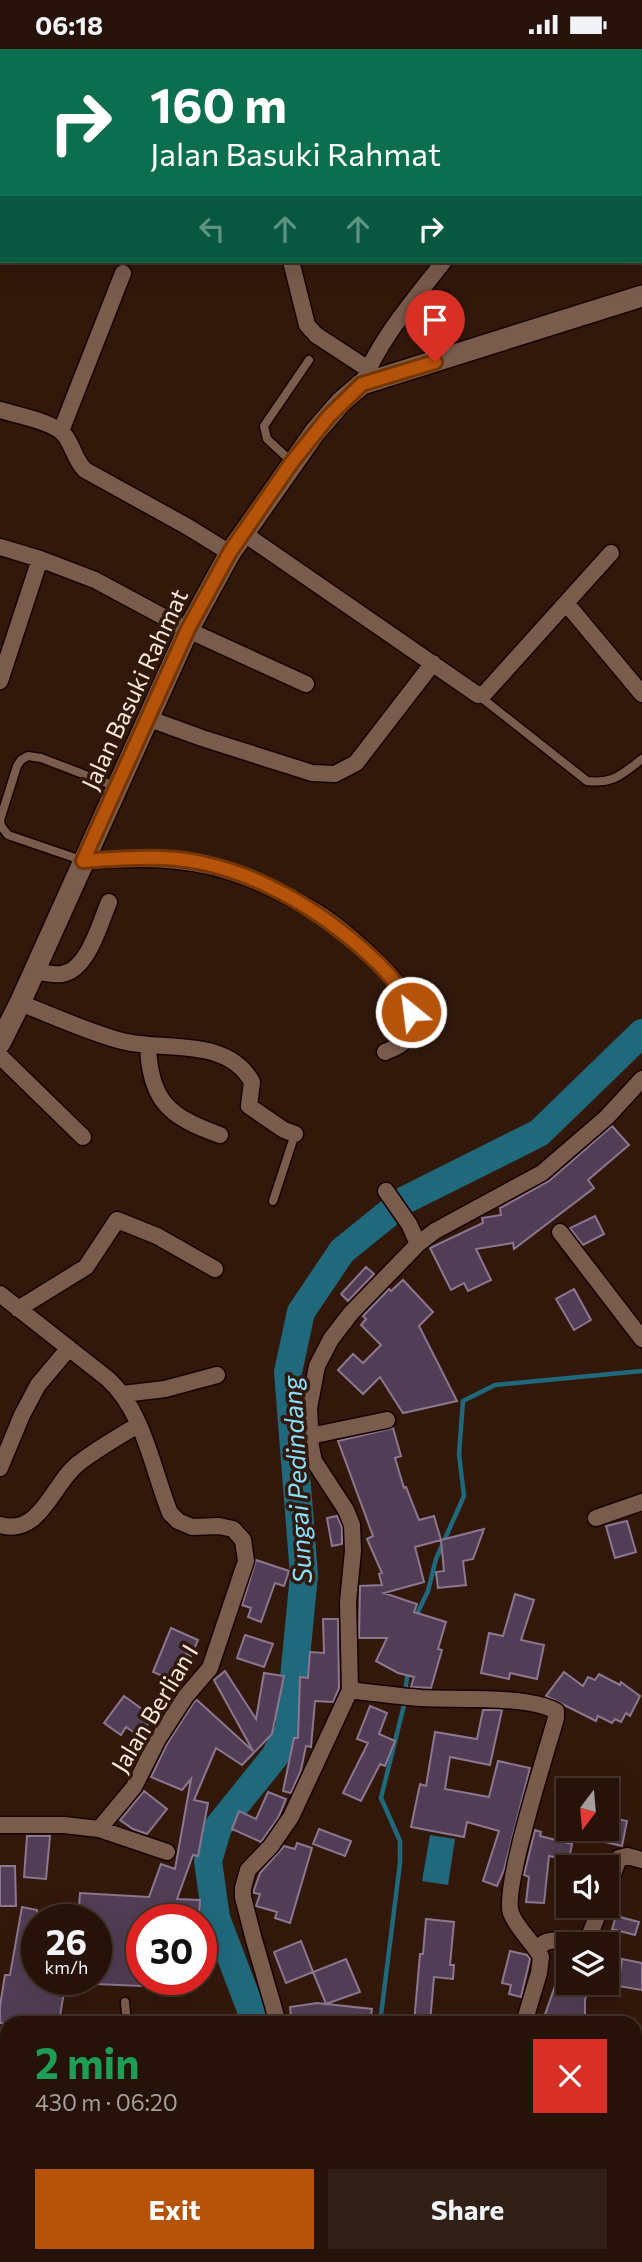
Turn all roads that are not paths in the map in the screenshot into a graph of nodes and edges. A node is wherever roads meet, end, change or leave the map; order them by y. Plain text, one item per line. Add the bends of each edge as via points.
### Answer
1 (292, 263) edge
2 (443, 263) edge
3 (124, 274) dead end
4 (642, 296) edge
5 (309, 360) dead end
6 (365, 377) junction
7 (0, 410) edge
8 (61, 431) junction
9 (292, 462) junction
10 (243, 533) junction
11 (0, 547) edge
12 (230, 552) junction
13 (611, 553) dead end
14 (40, 559) junction
15 (566, 603) junction
16 (188, 629) junction
17 (433, 663) junction
18 (0, 681) edge
19 (306, 684) dead end
20 (642, 694) edge
21 (478, 695) junction
22 (148, 718) junction
23 (642, 759) edge
24 (117, 787) junction
25 (0, 820) edge
26 (83, 861) junction
27 (109, 902) dead end
28 (34, 971) junction
29 (20, 1003) junction
30 (0, 1043) edge
31 (148, 1046) junction
32 (385, 1052) dead end
33 (0, 1056) edge
34 (642, 1079) edge
35 (295, 1134) joint
36 (220, 1135) dead end
37 (83, 1137) dead end
38 (386, 1191) dead end
39 (273, 1201) dead end
40 (560, 1232) dead end
41 (418, 1244) junction
42 (215, 1269) dead end
43 (0, 1294) edge
44 (18, 1309) junction
45 (642, 1339) edge
46 (69, 1348) junction
47 (217, 1375) dead end
48 (123, 1394) junction
49 (387, 1420) dead end
50 (138, 1425) junction
51 (310, 1436) junction
52 (0, 1468) edge
53 (642, 1502) edge
54 (596, 1518) dead end
55 (0, 1525) edge
56 (350, 1690) junction
57 (0, 1825) edge
58 (99, 1829) junction
59 (167, 1852) dead end
60 (619, 1858) edge
61 (642, 1860) edge
62 (596, 1918) edge
63 (538, 1952) junction
64 (125, 2002) dead end
65 (126, 2016) edge
66 (276, 2016) edge
67 (526, 2016) edge

1 - 6 street via 307,325
2 - 6 street via 391,332
3 - 8 street
4 - 6 street, Jalan Basuki Rahmat
5 - 9 lane via 264,426 267,439
6 - 9 street, Jalan Basuki Rahmat
7 - 8 street
8 - 12 street via 85,470
9 - 10 street, Jalan Basuki Rahmat
10 - 12 street, Jalan Basuki Rahmat
10 - 17 street
11 - 14 street
12 - 16 street, Jalan Basuki Rahmat
13 - 15 street
14 - 16 street via 95,580
14 - 18 street
15 - 20 street
15 - 21 street via 485,693
16 - 19 street
16 - 22 street, Jalan Basuki Rahmat
17 - 21 street
17 - 22 street via 356,763 335,773 312,773
21 - 23 lane via 587,781 607,782
22 - 24 street, Jalan Basuki Rahmat
24 - 25 lane via 28,756 17,766
24 - 26 street, Jalan Basuki Rahmat
25 - 26 lane via 8,835
26 - 28 street, Jalan Basuki Rahmat
26 - 32 street via 164,858 199,863 262,884 314,911 369,954 408,1002 409,1033 402,1044
27 - 28 street via 88,953 73,968 62,974
28 - 29 street, Jalan Basuki Rahmat
29 - 30 street, Jalan Basuki Rahmat
29 - 31 street via 101,1034
31 - 35 street via 197,1048 233,1063 252,1082 249,1106
31 - 36 street via 153,1082 174,1115
33 - 37 street
34 - 41 street via 607,1117 542,1173
35 - 39 lane
38 - 41 street
40 - 45 street
41 - 51 street via 351,1313 321,1354 310,1392
42 - 44 street via 157,1236 117,1220 86,1268
43 - 44 street, Jalan Berlian I
44 - 46 street, Jalan Berlian I
46 - 48 street, Jalan Berlian I
46 - 52 street via 38,1385
47 - 48 street
48 - 50 street, Jalan Berlian I
49 - 51 street
50 - 55 street via 79,1462 30,1521 20,1527
50 - 58 street, Jalan Berlian I via 170,1513 192,1527 233,1529 243,1540 246,1561 209,1668 158,1739 134,1787
51 - 56 street via 314,1461 352,1525
53 - 54 street
56 - 63 street via 420,1698 507,1700 556,1711 509,1901 511,1914
56 - 66 street via 291,1817 248,1870 243,1888
57 - 58 street
58 - 59 street
60 - 61 street
62 - 63 street via 589,1937 578,1942 547,1940
63 - 67 street via 541,1964
64 - 65 lane

